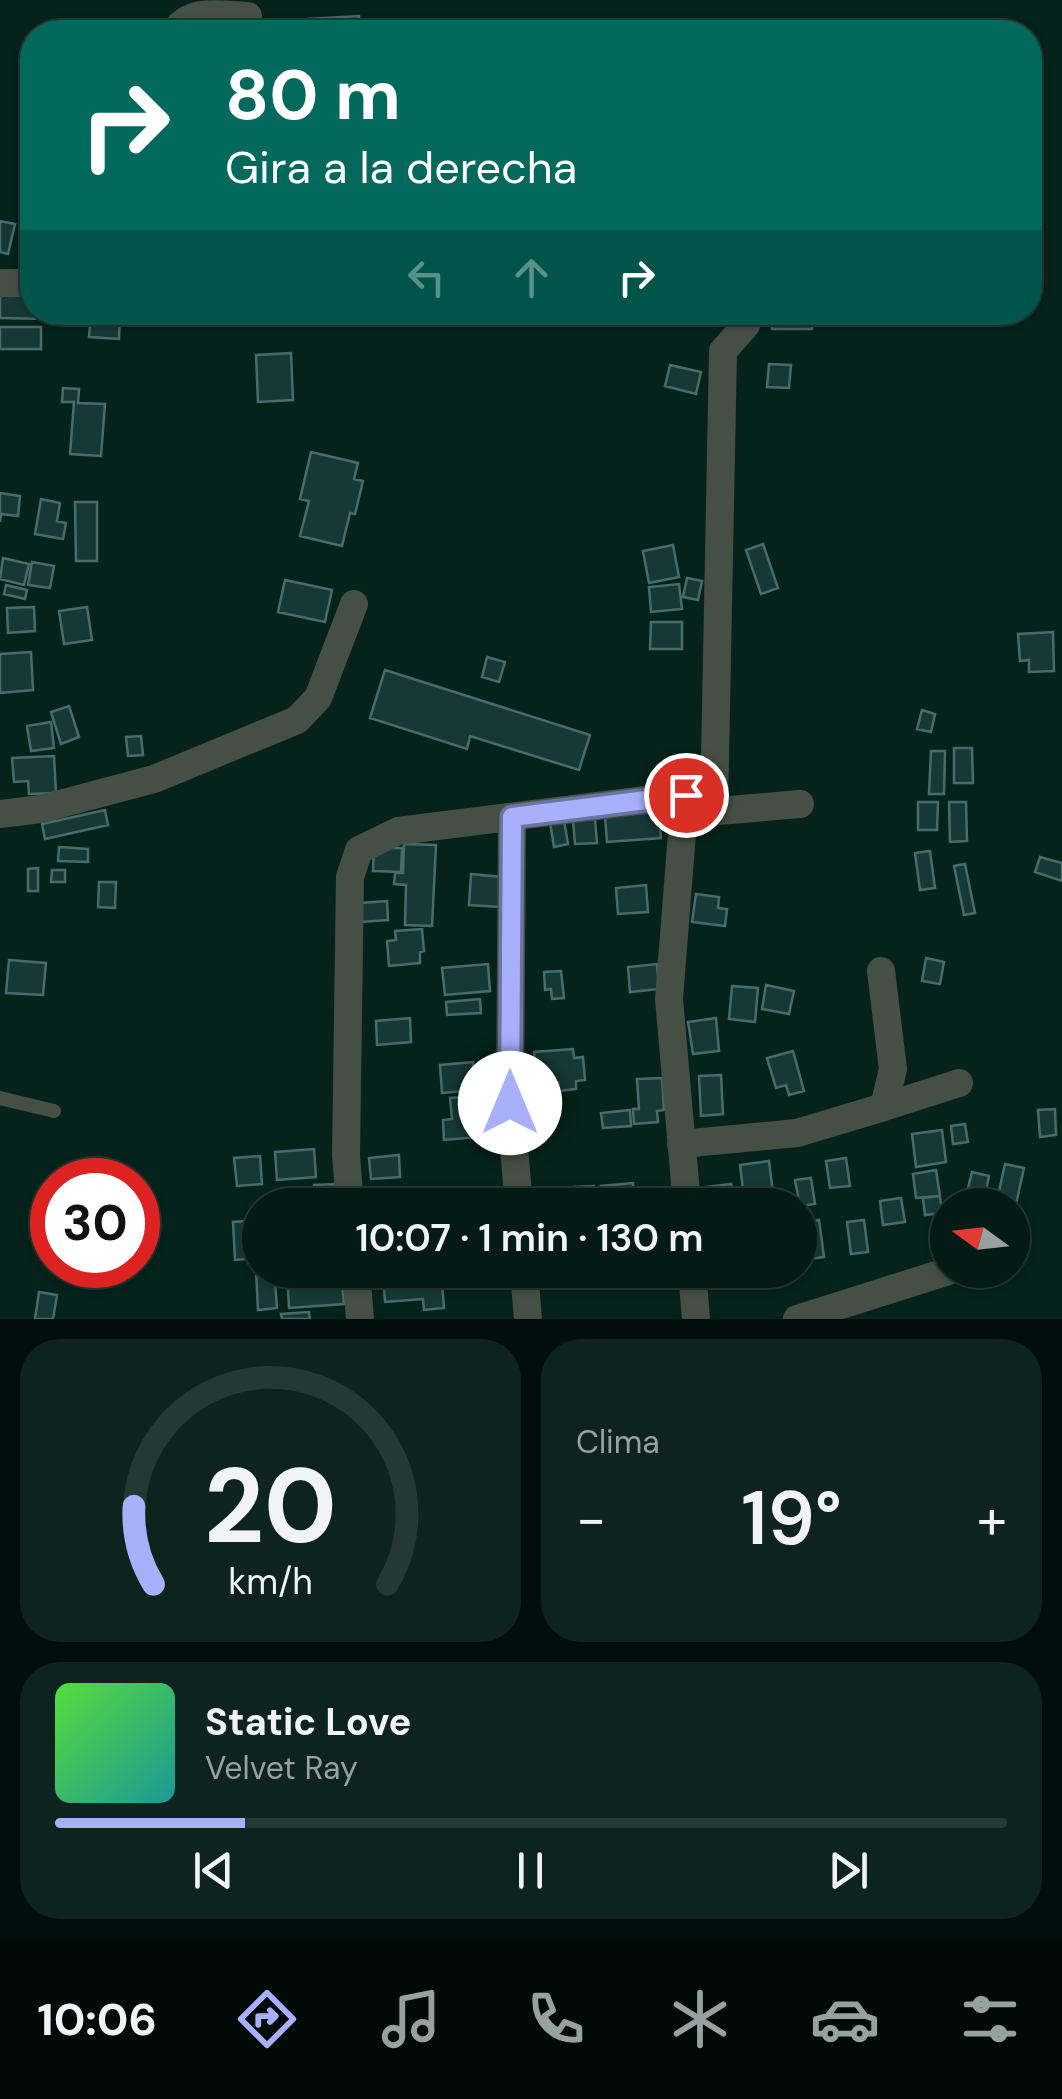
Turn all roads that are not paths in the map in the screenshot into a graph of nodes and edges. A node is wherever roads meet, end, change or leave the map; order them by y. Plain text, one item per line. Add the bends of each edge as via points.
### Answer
1 (185, 20) edge
2 (230, 20) edge
3 (746, 325) dead end
4 (354, 604) dead end
5 (800, 804) dead end
6 (714, 811) junction
7 (0, 814) edge
8 (684, 814) junction
9 (512, 817) junction
10 (880, 971) dead end
11 (959, 1082) dead end
12 (0, 1098) edge
13 (884, 1106) junction
14 (54, 1111) dead end
15 (682, 1144) junction
16 (349, 1188) edge
17 (518, 1188) edge
18 (685, 1188) edge
19 (930, 1277) edge
20 (357, 1288) edge
21 (525, 1288) edge
22 (693, 1288) edge
23 (360, 1319) edge
24 (528, 1319) edge
25 (696, 1319) edge
26 (796, 1319) edge

1 - 2 street
3 - 6 street via 723,352
4 - 7 street via 318,698 297,720 154,779
5 - 6 street
6 - 8 street
8 - 9 street via 686,795
8 - 15 street via 669,999
9 - 16 street via 398,831 359,850 350,877
9 - 17 street via 510,1103
10 - 13 street via 894,1069
11 - 13 street
12 - 14 lane
13 - 15 street via 797,1133
15 - 18 street
19 - 26 street
20 - 23 street
21 - 24 street
22 - 25 street

